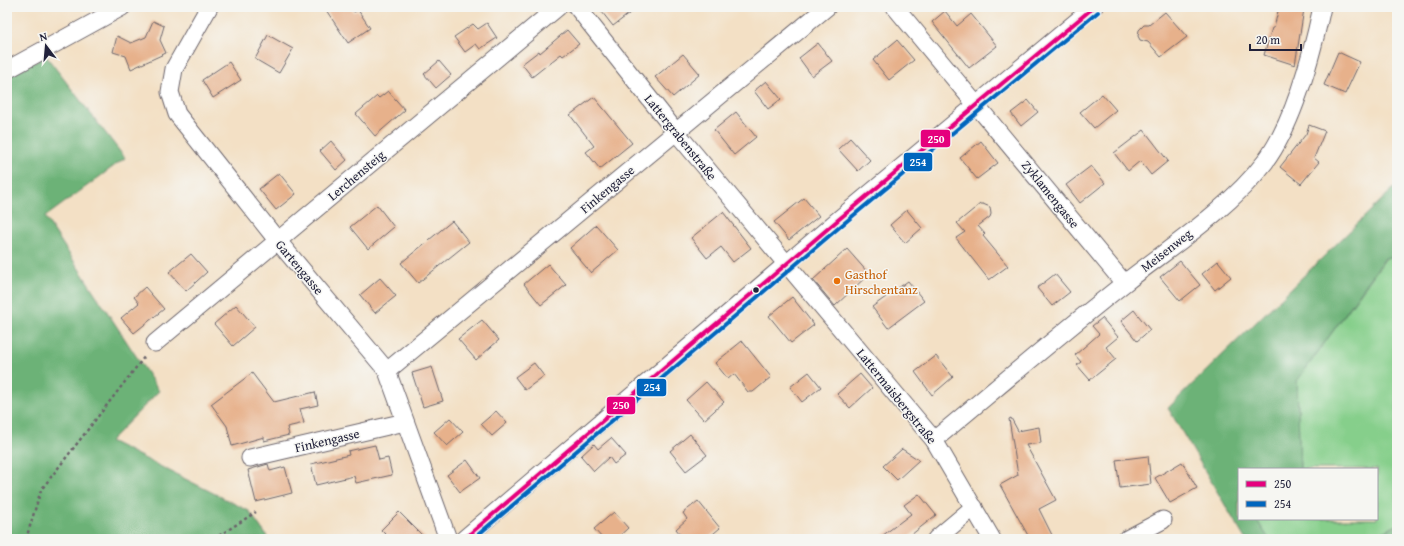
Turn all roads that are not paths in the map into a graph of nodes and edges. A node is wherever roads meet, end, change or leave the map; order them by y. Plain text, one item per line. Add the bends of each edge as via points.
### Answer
1 (122, 7) edge
2 (209, 7) edge
3 (558, 7) edge
4 (577, 7) edge
5 (827, 7) edge
6 (895, 7) edge
7 (1094, 7) edge
8 (1322, 7) edge
9 (7, 70) edge
10 (978, 105) junction
11 (676, 132) junction
12 (277, 240) junction
13 (788, 264) junction
14 (1124, 284) junction
15 (155, 343) road end
16 (387, 371) junction
17 (405, 422) junction
18 (934, 440) junction
19 (250, 458) dead end
20 (974, 507) junction
21 (1163, 520) dead end
22 (448, 539) edge
23 (464, 539) edge
24 (936, 539) edge
25 (992, 539) edge
26 (1127, 539) edge

1 - 9 street
2 - 12 street, Gartengasse via 174,69 170,92 177,114
3 - 12 street, Lerchensteig
4 - 11 street, Lattergrabenstraße
5 - 11 street, Finkengasse
6 - 10 street, Zyklamengasse
7 - 10 street
8 - 14 street, Meisenweg via 1313,51 1288,119 1265,161 1253,177 1219,209
10 - 13 street
10 - 14 street, Zyklamengasse
11 - 13 street, Lattergrabenstraße
11 - 16 street, Finkengasse
12 - 15 street, Lerchensteig
12 - 16 street, Gartengasse
13 - 18 street, Lattermaisbergstraße
13 - 23 street
14 - 18 street, Meisenweg
16 - 17 street, Gartengasse
17 - 19 street, Finkengasse
17 - 22 street, Gartengasse
18 - 20 street, Lattermaisbergstraße
20 - 24 street
20 - 25 street, Lattermaisbergstraße
21 - 26 street

